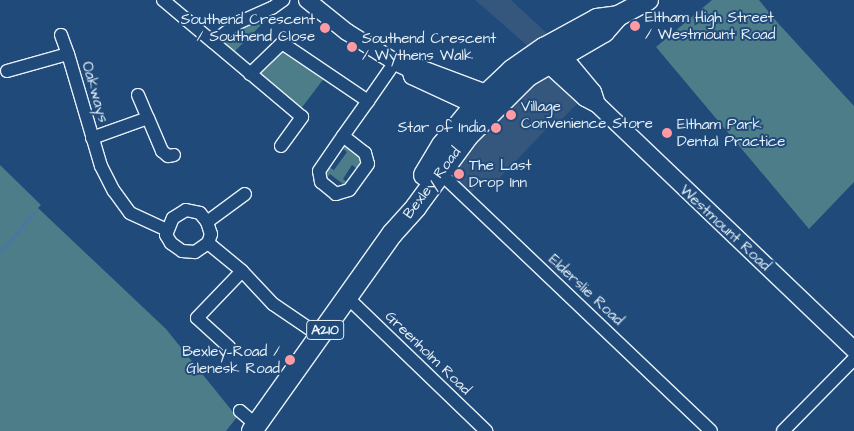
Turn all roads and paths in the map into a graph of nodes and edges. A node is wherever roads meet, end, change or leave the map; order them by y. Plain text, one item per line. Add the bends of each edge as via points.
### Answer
1 (163, 0) edge
2 (283, 0) edge
3 (307, 0) edge
4 (644, 1) edge
5 (61, 35) dead end
6 (213, 42) junction
7 (68, 54) junction
8 (551, 55) junction
9 (403, 66) junction
10 (7, 71) dead end
11 (250, 74) junction
12 (138, 95) dead end
13 (368, 101) junction
14 (484, 103) junction
15 (148, 118) junction
16 (343, 136) junction
17 (92, 138) junction
18 (281, 146) dead end
19 (174, 155) dead end
20 (440, 173) junction
21 (245, 194) dead end
22 (207, 222) junction
23 (167, 230) junction
24 (392, 234) junction
25 (208, 243) junction
26 (242, 271) junction
27 (348, 298) junction
28 (320, 336) junction
29 (229, 347) dead end
30 (854, 350) edge
31 (854, 358) edge
32 (240, 410) dead end
33 (253, 430) edge
34 (486, 431) edge
35 (711, 431) edge
36 (783, 431) edge

1 - 6 street
2 - 6 street via 240,22
3 - 9 street via 347,32
4 - 8 main road, A210 via 618,16 604,32
5 - 7 street, Oakways
6 - 11 street
7 - 10 street, Oakways
7 - 17 street, Oakways
8 - 14 main road, A210 via 528,76
8 - 30 street, Westmount Road via 592,92 598,105
9 - 13 street
9 - 14 street via 412,76
11 - 13 street via 282,43
11 - 18 street via 302,118
12 - 15 street
13 - 16 street
14 - 20 main road, Bexley Road / A210
14 - 24 main road, Bexley Road / A210 via 454,130 427,169
15 - 17 street, Oakways
15 - 19 street via 162,151 168,156
16 - 16 street via 319,171 320,182 336,194 349,190 368,164 365,152
17 - 23 street, Oakways via 101,166 130,213
20 - 24 main road, Bexley Road / A210
20 - 35 street, Elderslie Road
21 - 22 street
22 - 23 street via 200,213 186,210 173,218
22 - 25 street via 211,234
23 - 25 street via 171,243 182,251 195,252
24 - 27 main road, Bexley Road / A210
25 - 26 street
26 - 28 street via 273,304
26 - 29 street via 197,318
27 - 28 main road, Bexley Road / A210
27 - 34 street, Greenholm Road
28 - 33 main road, Bexley Road / A210
31 - 36 street
32 - 33 street

